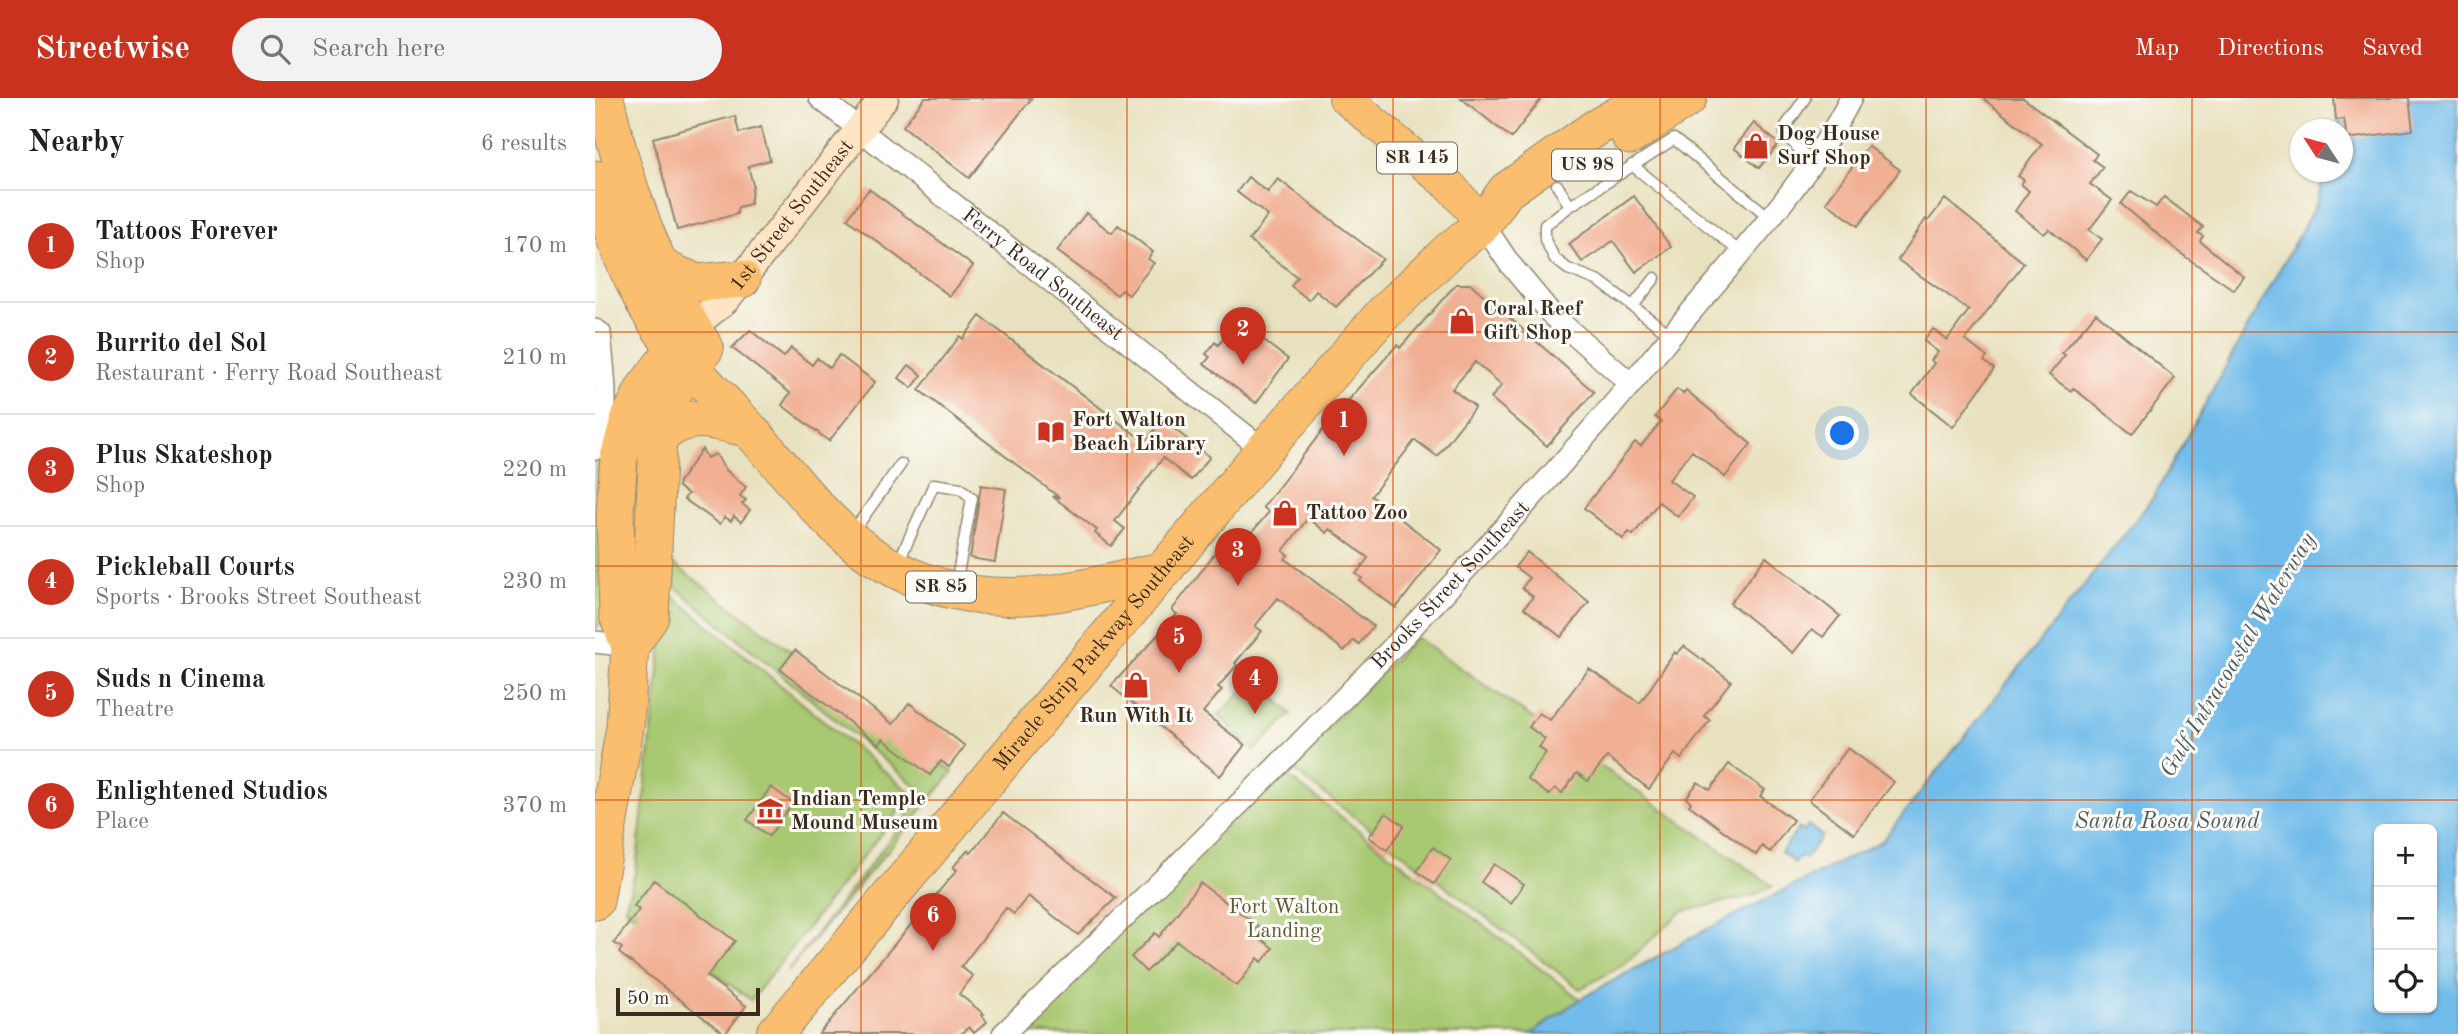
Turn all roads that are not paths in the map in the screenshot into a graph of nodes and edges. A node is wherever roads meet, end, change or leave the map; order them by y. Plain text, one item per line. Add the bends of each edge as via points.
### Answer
1 (605, 98) edge
2 (820, 98) edge
3 (884, 98) edge
4 (1345, 98) edge
5 (1648, 98) edge
6 (1688, 98) edge
7 (1805, 98) edge
8 (1851, 98) edge
9 (860, 129) junction
10 (1812, 163) junction
11 (1632, 165) junction
12 (595, 179) edge
13 (1564, 195) junction
14 (1769, 217) junction
15 (1483, 224) junction
16 (1740, 252) junction
17 (662, 268) junction
18 (1655, 278) dead end
19 (734, 289) junction
20 (1633, 306) junction
21 (598, 331) edge
22 (1671, 335) junction
23 (690, 348) junction
24 (1631, 384) junction
25 (743, 423) junction
26 (657, 438) junction
27 (599, 441) edge
28 (1264, 450) junction
29 (901, 464) dead end
30 (848, 537) junction
31 (896, 569) junction
32 (1165, 570) junction
33 (954, 590) junction
34 (613, 644) edge
35 (595, 901) edge
36 (775, 1034) edge
37 (1003, 1034) edge

1 - 17 highway, SR 85 via 636,202
2 - 9 street, Ferry Road Southeast
3 - 9 street, 1st Street Southeast
4 - 15 main road, SR 145 via 1451,187
5 - 15 highway, US 98 via 1594,129 1506,191
6 - 13 highway, US 98
7 - 10 lane via 1785,134
8 - 10 street, Brooks Street Southeast
9 - 19 street, 1st Street Southeast
9 - 28 street, Ferry Road Southeast
10 - 14 street, Brooks Street Southeast
11 - 13 lane
11 - 14 lane via 1674,139
11 - 16 lane
12 - 23 highway, SR 85 via 643,301
13 - 15 highway, US 98
13 - 20 lane via 1545,225 1545,240 1555,259 1599,281
14 - 16 street, Brooks Street Southeast
15 - 24 street via 1553,316
15 - 28 highway, Miracle Strip Parkway Southeast / US 98 via 1384,313
16 - 22 street, Brooks Street Southeast
17 - 19 highway via 697,283
17 - 23 highway, SR 85
18 - 20 lane
19 - 23 street, 1st Street Southeast
20 - 22 lane
21 - 27 street via 605,413
22 - 24 street, Brooks Street Southeast
23 - 25 highway, SR 85 via 722,375
23 - 26 highway
23 - 34 highway via 653,374 622,440 615,522 618,615
24 - 37 street, Brooks Street Southeast via 1431,606
25 - 26 highway via 699,418 671,425
25 - 30 highway, SR 85 via 797,488
26 - 34 highway via 650,617
28 - 32 highway, Miracle Strip Parkway Southeast / US 98
29 - 30 lane
30 - 31 highway, SR 85
31 - 33 highway, SR 85
31 - 33 lane via 934,484 960,488 972,498
32 - 33 highway, SR 85 via 1025,597
32 - 36 highway, Miracle Strip Parkway Southeast / US 98
34 - 35 highway via 625,727

